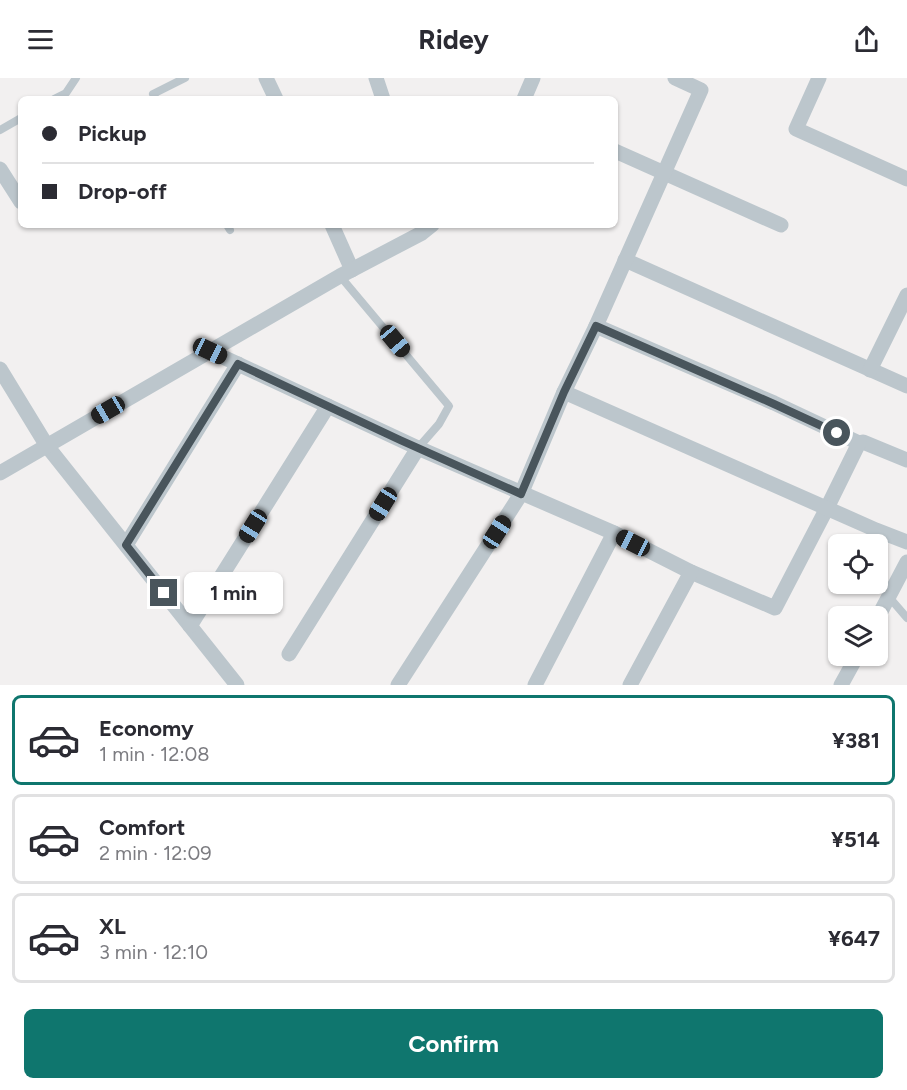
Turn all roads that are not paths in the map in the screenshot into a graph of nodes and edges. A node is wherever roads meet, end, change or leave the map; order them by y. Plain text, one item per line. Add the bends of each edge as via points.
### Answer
1 (76, 78) edge
2 (185, 78) edge
3 (266, 78) edge
4 (376, 78) edge
5 (533, 78) edge
6 (675, 78) edge
7 (819, 78) edge
8 (60, 96) edge
9 (154, 96) edge
10 (275, 96) edge
11 (382, 96) edge
12 (525, 96) edge
13 (18, 120) edge
14 (0, 130) edge
15 (618, 152) edge
16 (0, 169) edge
17 (664, 173) junction
18 (907, 179) edge
19 (18, 197) edge
20 (781, 225) dead end
21 (333, 228) edge
22 (428, 228) edge
23 (625, 260) junction
24 (346, 273) junction
25 (907, 296) edge
26 (596, 326) junction
27 (210, 351) junction
28 (238, 364) junction
29 (0, 369) edge
30 (870, 370) junction
31 (907, 386) edge
32 (564, 392) junction
33 (328, 406) junction
34 (859, 442) junction
35 (47, 446) junction
36 (418, 448) junction
37 (907, 460) edge
38 (0, 474) edge
39 (521, 494) junction
40 (827, 508) junction
41 (614, 533) junction
42 (907, 542) edge
43 (126, 545) junction
44 (907, 562) edge
45 (691, 572) junction
46 (889, 597) junction
47 (884, 606) edge
48 (907, 618) edge
49 (190, 626) junction
50 (289, 654) dead end
51 (851, 666) edge
52 (237, 685) edge
53 (398, 685) edge
54 (535, 685) edge
55 (630, 685) edge
56 (841, 685) edge

1 - 8 lane
2 - 9 lane
3 - 10 street
4 - 11 street
5 - 12 street
6 - 17 street via 700,90
7 - 18 street via 796,129
13 - 14 lane
15 - 17 street
16 - 19 street
17 - 20 street
17 - 23 street
21 - 24 street
22 - 24 street
23 - 26 street
23 - 30 street
24 - 27 street
24 - 36 lane via 449,406
25 - 30 street
26 - 32 street
26 - 34 street
27 - 28 street
27 - 35 street
28 - 33 street
28 - 43 street
29 - 35 street
30 - 31 street
32 - 39 street
32 - 40 street
33 - 36 street
33 - 49 street
34 - 37 street
34 - 40 street
35 - 38 street
35 - 43 street
36 - 39 street
36 - 50 street
39 - 41 street
39 - 53 street
40 - 42 street
40 - 45 street via 775,608
41 - 45 street
41 - 54 street
43 - 49 street
44 - 46 street
45 - 55 street
46 - 47 street
46 - 48 lane
49 - 52 street
51 - 56 street

